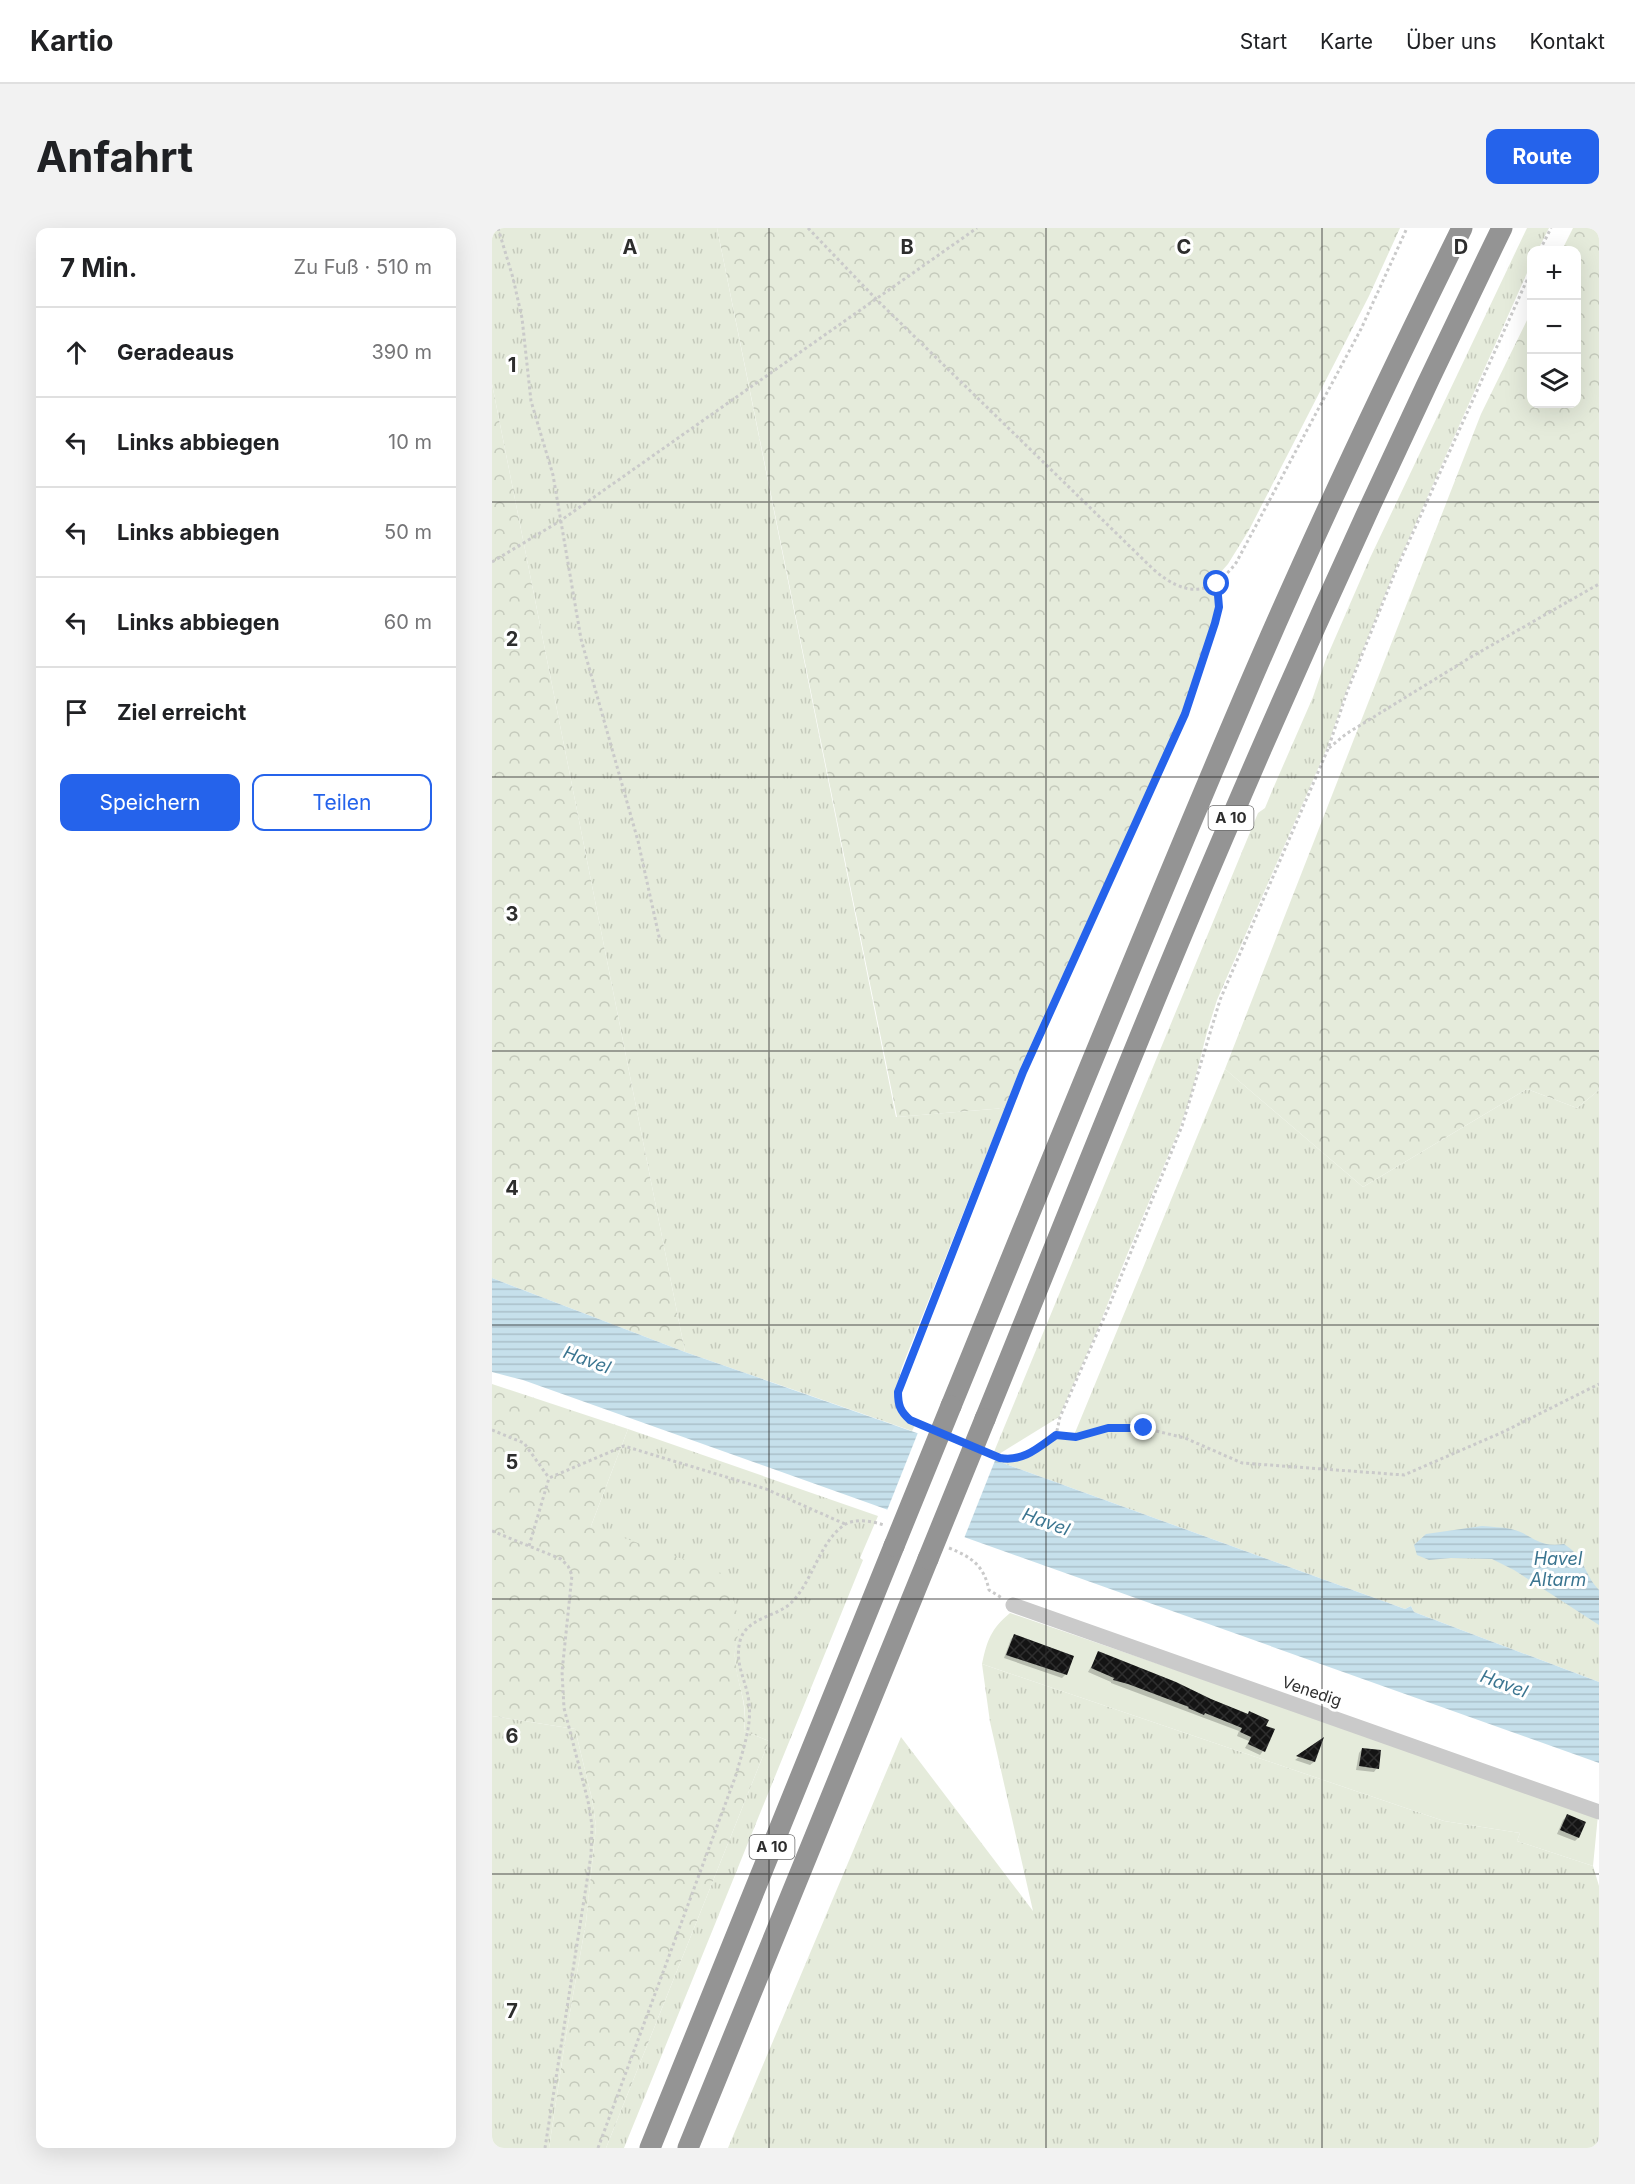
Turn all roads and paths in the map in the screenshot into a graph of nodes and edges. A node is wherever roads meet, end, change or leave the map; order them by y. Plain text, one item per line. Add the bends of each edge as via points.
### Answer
1 (498, 228) edge
2 (808, 228) edge
3 (977, 228) edge
4 (1407, 228) edge
5 (1462, 228) edge
6 (1502, 228) edge
7 (1551, 228) edge
8 (1542, 246) edge
9 (1527, 279) edge
10 (877, 300) junction
11 (560, 521) junction
12 (492, 562) edge
13 (1217, 584) junction
14 (1599, 584) edge
15 (1328, 749) junction
16 (660, 941) dead end
17 (1599, 1384) edge
18 (931, 1429) dead end
19 (492, 1431) edge
20 (1056, 1435) junction
21 (980, 1450) dead end
22 (549, 1478) junction
23 (492, 1531) edge
24 (529, 1546) junction
25 (1013, 1605) dead end
26 (1599, 1812) edge
27 (545, 2148) edge
28 (598, 2148) edge
29 (650, 2148) edge
30 (688, 2148) edge

1 - 11 path via 522,318 531,401 552,475
2 - 10 path
3 - 10 path
4 - 13 path via 1361,329 1236,563
5 - 29 highway, A 10, bridge via 1242,700
6 - 30 highway, A 10, bridge via 1282,701 1201,889
7 - 8 path
9 - 15 path via 1396,570
10 - 11 path
10 - 13 path via 1164,579 1194,589
11 - 12 path
11 - 16 path via 580,639 636,831
13 - 18 path via 1219,607 1185,714 1023,1072 898,1392 902,1412
14 - 15 path via 1471,657
15 - 20 path via 1220,1000 1182,1126
17 - 20 path via 1404,1475 1242,1463 1185,1438 1144,1428 1108,1428 1076,1437
19 - 22 path via 524,1443
20 - 21 path via 1020,1458 1000,1458
22 - 24 path
22 - 28 path via 624,1446 766,1489 845,1524 828,1543 799,1594 787,1606 752,1624 741,1638 738,1654 750,1717 736,1775
23 - 24 path
24 - 27 path via 561,1560 572,1575 562,1672 564,1708 592,1825 591,1854
25 - 26 street, Venedig

